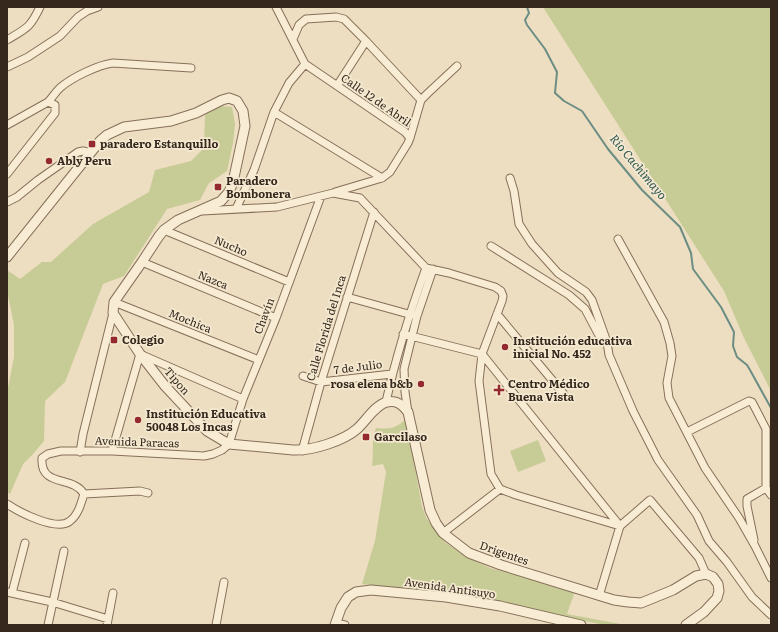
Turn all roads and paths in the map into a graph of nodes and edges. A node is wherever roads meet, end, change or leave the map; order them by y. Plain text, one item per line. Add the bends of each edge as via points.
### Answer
1 (40, 7) edge
2 (98, 7) edge
3 (276, 7) edge
4 (7, 40) edge
5 (293, 40) junction
6 (366, 41) junction
7 (305, 64) junction
8 (458, 66) dead end
9 (7, 68) edge
10 (191, 68) dead end
11 (337, 86) junction
12 (422, 100) junction
13 (48, 102) junction
14 (274, 112) junction
15 (7, 125) edge
16 (410, 138) junction
17 (89, 155) junction
18 (7, 174) edge
19 (382, 178) junction
20 (510, 178) dead end
21 (333, 193) junction
22 (320, 196) junction
23 (7, 202) edge
24 (236, 209) junction
25 (198, 211) junction
26 (374, 212) junction
27 (164, 230) junction
28 (618, 239) dead end
29 (491, 246) dead end
30 (7, 257) edge
31 (142, 262) junction
32 (429, 269) junction
33 (289, 282) junction
34 (347, 297) junction
35 (114, 302) junction
36 (112, 313) junction
37 (409, 314) junction
38 (497, 314) junction
39 (417, 316) junction
40 (276, 318) junction
41 (404, 334) junction
42 (412, 336) junction
43 (140, 354) junction
44 (482, 354) junction
45 (609, 355) junction
46 (259, 360) junction
47 (392, 374) junction
48 (303, 376) dead end
49 (321, 382) junction
50 (563, 394) dead end
51 (243, 399) junction
52 (386, 402) junction
53 (408, 412) junction
54 (687, 432) junction
55 (230, 444) junction
56 (302, 450) junction
57 (112, 451) junction
58 (80, 452) junction
59 (766, 488) junction
60 (500, 489) junction
61 (148, 493) dead end
62 (84, 494) junction
63 (771, 495) edge
64 (7, 504) edge
65 (620, 526) junction
66 (443, 533) junction
67 (25, 543) dead end
68 (755, 546) junction
69 (64, 551) dead end
70 (706, 574) junction
71 (771, 578) edge
72 (224, 582) dead end
73 (10, 592) edge
74 (113, 593) dead end
75 (599, 596) junction
76 (52, 602) junction
77 (771, 615) edge
78 (107, 622) edge
79 (339, 624) edge
80 (48, 625) edge
81 (216, 625) edge
82 (580, 625) edge
83 (686, 625) edge

1 - 4 street via 28,27
2 - 9 street via 78,17 60,36
3 - 5 street
5 - 6 street via 299,25 306,19 336,17 344,19
5 - 7 street
6 - 11 street
6 - 12 street
7 - 11 street, Calle 12 de Abril
7 - 14 street via 289,83
8 - 12 street
10 - 13 street via 106,64 74,78 61,87
11 - 16 street, Calle 12 de Abril via 406,132
12 - 16 street
13 - 15 street
13 - 18 street via 55,106 55,113
14 - 19 street
14 - 24 street via 254,170
16 - 19 street, Calle 12 de Abril via 390,172
17 - 23 street via 84,151 74,154
17 - 25 street via 107,135 124,127 171,120 196,113 229,98 237,101 243,111 245,126 233,182 221,201
17 - 30 street
19 - 21 street
20 - 45 street via 518,224 558,273 586,292 592,300
21 - 22 street
21 - 26 street via 360,198
22 - 24 street via 277,207
22 - 33 street, Chavín
24 - 25 street
25 - 27 street
26 - 32 street
26 - 34 street, Calle Florida del Inca
27 - 31 street
27 - 33 street, Nucho
28 - 54 street via 664,322 672,356 667,391
29 - 45 street via 569,295 585,309
31 - 35 street
31 - 40 street, Nazca
32 - 37 street
32 - 38 street via 495,287 503,296
32 - 39 street
33 - 40 street, Chavín
34 - 37 street
34 - 49 street, Calle Florida del Inca
35 - 36 street
35 - 46 street, Mochica
36 - 43 street, Tipon
36 - 58 street
37 - 39 street
37 - 41 street
38 - 44 street
38 - 50 street
39 - 42 street
40 - 46 street, Chavín
41 - 42 street
41 - 47 street
42 - 44 street
42 - 53 street via 404,369
43 - 51 street
43 - 55 street, Tipon via 165,386 207,431
43 - 57 street
44 - 60 street via 479,381 491,474
44 - 65 street
45 - 77 street via 632,411 655,453 697,515 708,541 728,562 752,597
46 - 51 street, Chavín
47 - 49 street, 7 de Julio
47 - 52 street
48 - 49 street, 7 de Julio
49 - 56 street, Calle Florida del Inca
51 - 55 street, Chavín
52 - 53 street via 396,402 404,406
52 - 56 street, Tipon via 356,430 330,444
53 - 66 street, Drigentes via 430,510
54 - 59 street via 752,402 766,429
54 - 68 street via 705,468
55 - 56 street, Tipon
55 - 57 street, Avenida Paracas via 222,450 204,456
57 - 58 street, Avenida Paracas
58 - 62 street, Avenida Paracas via 61,451 48,454 42,458 42,468 53,478 75,485
59 - 63 street
59 - 68 street via 747,499
60 - 65 street
60 - 66 street
61 - 62 street via 140,491
62 - 64 street via 78,511 65,524 44,522 20,513
65 - 70 street via 650,500 699,558
65 - 75 street
66 - 75 street, Drigentes via 469,553 501,566
67 - 73 street
68 - 71 street
69 - 76 street
70 - 75 street, Drigentes via 696,576 673,590 641,602
70 - 83 street via 713,577 718,584 717,598 704,612
72 - 81 street
73 - 76 street
74 - 78 street
76 - 78 street
76 - 80 street
79 - 82 street, Avenida Antisuyo via 341,608 348,597 356,592 371,590 492,605

